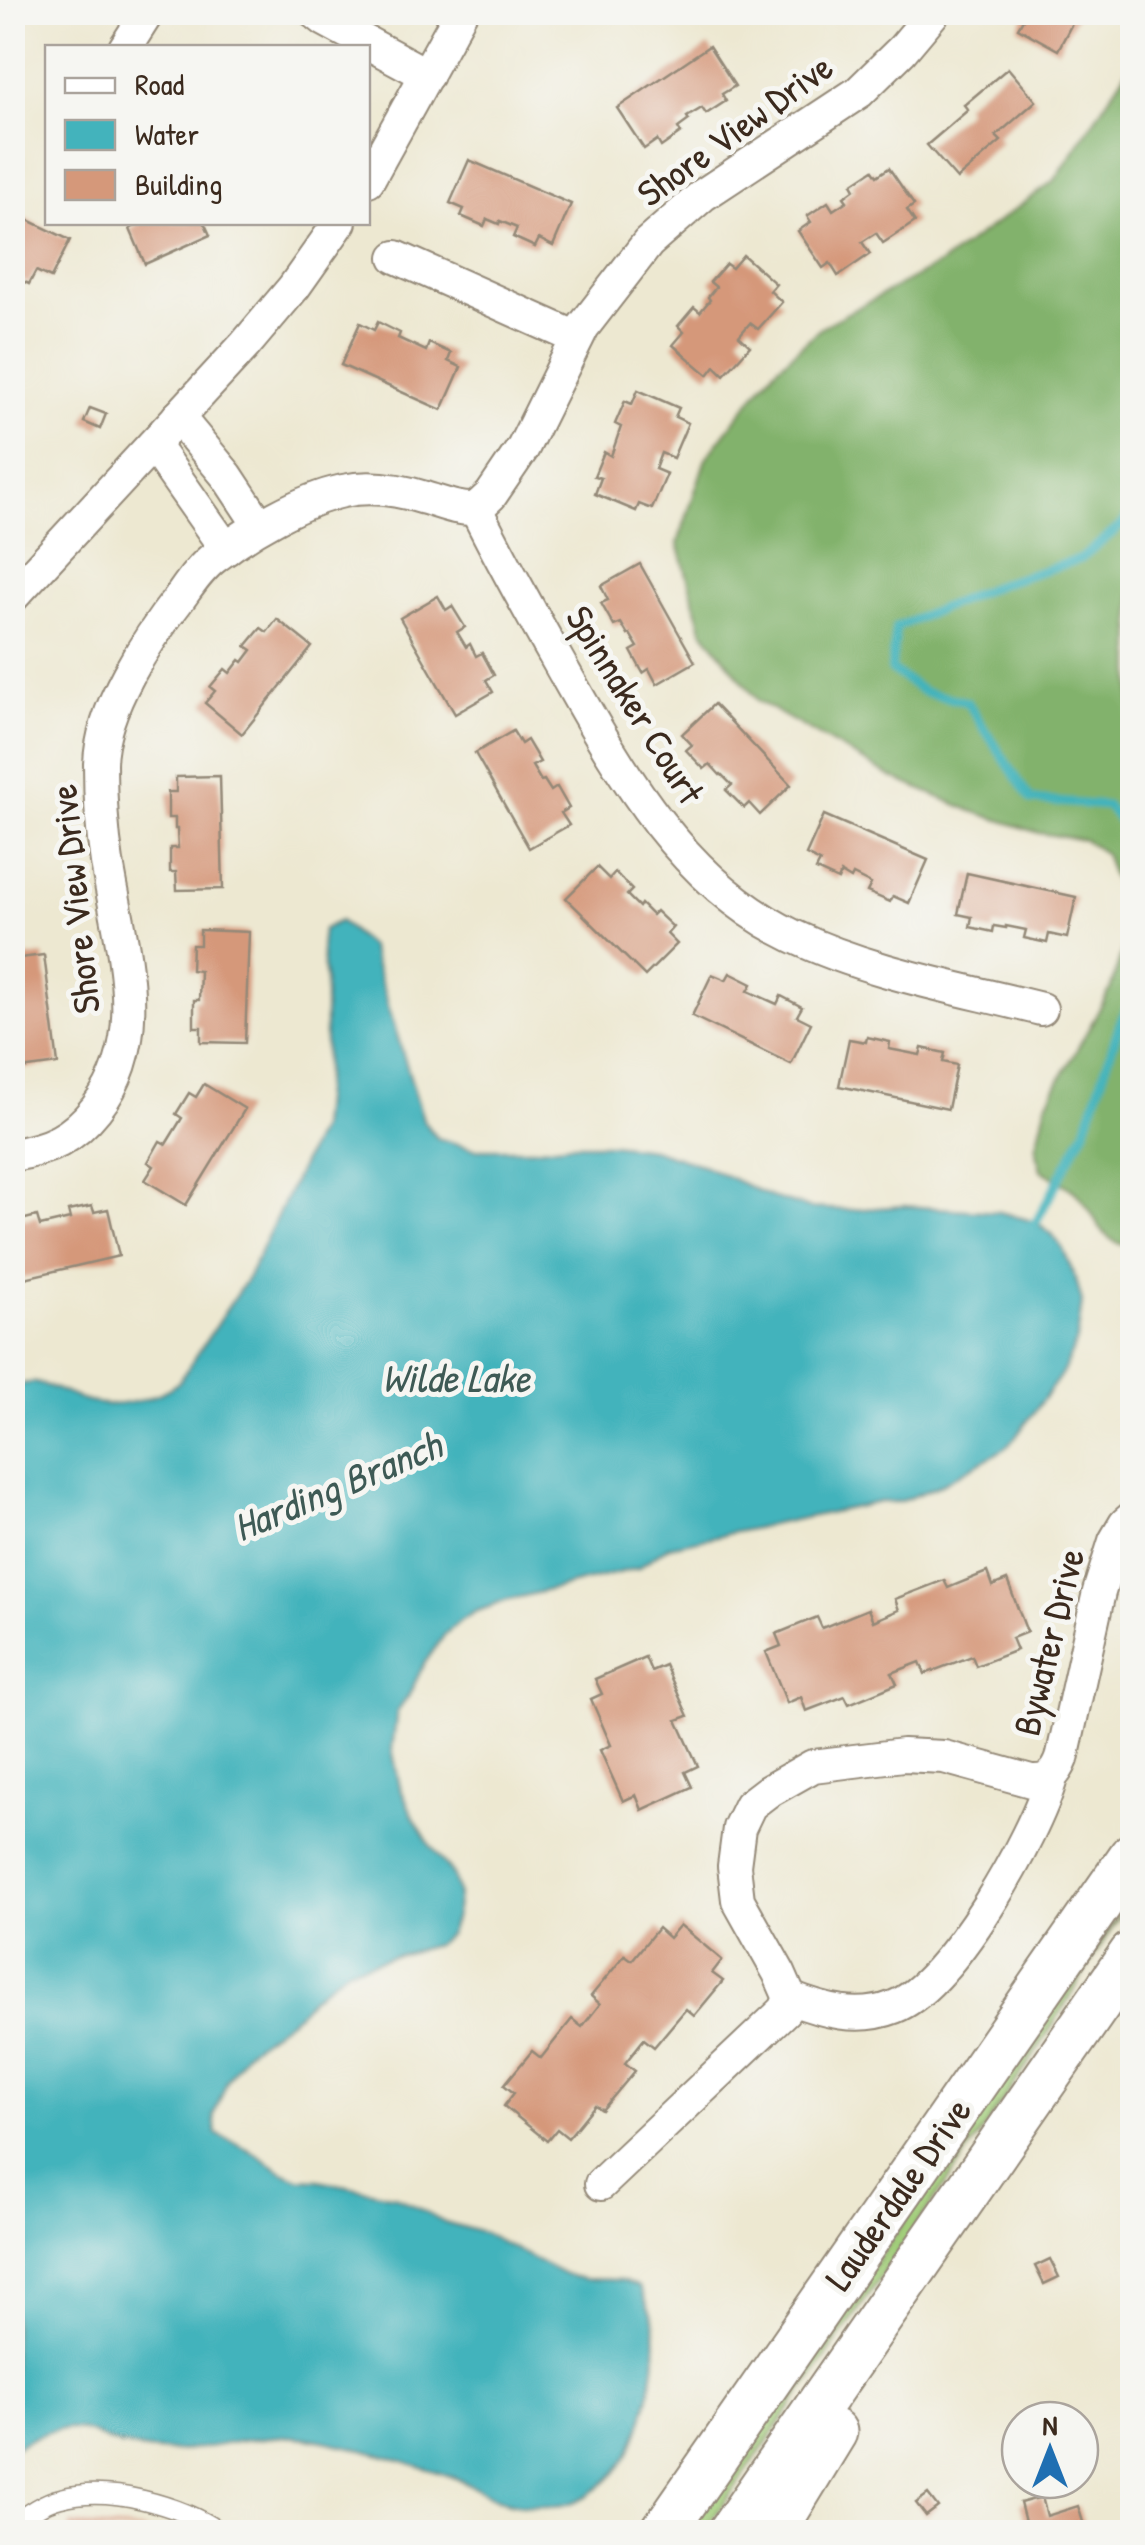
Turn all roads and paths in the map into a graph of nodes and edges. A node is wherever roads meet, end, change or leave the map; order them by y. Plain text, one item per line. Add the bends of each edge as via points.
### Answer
1 (148, 12) edge
2 (315, 12) edge
3 (461, 12) edge
4 (934, 12) edge
5 (128, 45) edge
6 (427, 75) junction
7 (370, 176) edge
8 (338, 225) edge
9 (396, 258) dead end
10 (577, 338) junction
11 (178, 417) junction
12 (153, 445) junction
13 (476, 509) junction
14 (260, 526) junction
15 (226, 549) junction
16 (12, 598) edge
17 (1041, 1010) dead end
18 (12, 1155) edge
19 (1132, 1518) edge
20 (1051, 1778) junction
21 (1132, 1856) edge
22 (1132, 1954) edge
23 (790, 1998) junction
24 (602, 2184) dead end
25 (930, 2246) junction
26 (12, 2525) edge
27 (220, 2532) edge
28 (663, 2532) edge
29 (730, 2532) edge
30 (772, 2532) edge

1 - 5 street
2 - 6 street
3 - 6 street
4 - 10 street, Shore View Drive via 859,92 703,195 648,243
6 - 7 street
8 - 11 street via 294,287
9 - 10 street
10 - 13 street, Shore View Drive via 523,448
11 - 12 street
11 - 14 street
12 - 15 street
12 - 16 street
13 - 14 street, Shore View Drive via 365,487 314,500
13 - 17 street, Spinnaker Court via 610,754 660,827 714,882 791,936 851,960
14 - 15 street, Shore View Drive
15 - 18 street, Shore View Drive via 158,625 126,680 100,761 106,856 130,1000 125,1054 104,1100 82,1127 55,1144
19 - 20 street, Bywater Drive via 1115,1541 1062,1760
20 - 23 street via 1026,1843 975,1924 918,1994 894,2008 865,2013 834,2013
20 - 23 street, Bywater Drive via 1031,1781 944,1757 888,1756 813,1766 750,1805 734,1866 738,1900
21 - 28 main road, Lauderdale Drive
22 - 25 main road, Lauderdale Drive
23 - 24 street
25 - 29 main road, Lauderdale Drive
25 - 30 main road via 825,2448
26 - 27 lane via 60,2498 100,2493 198,2518

